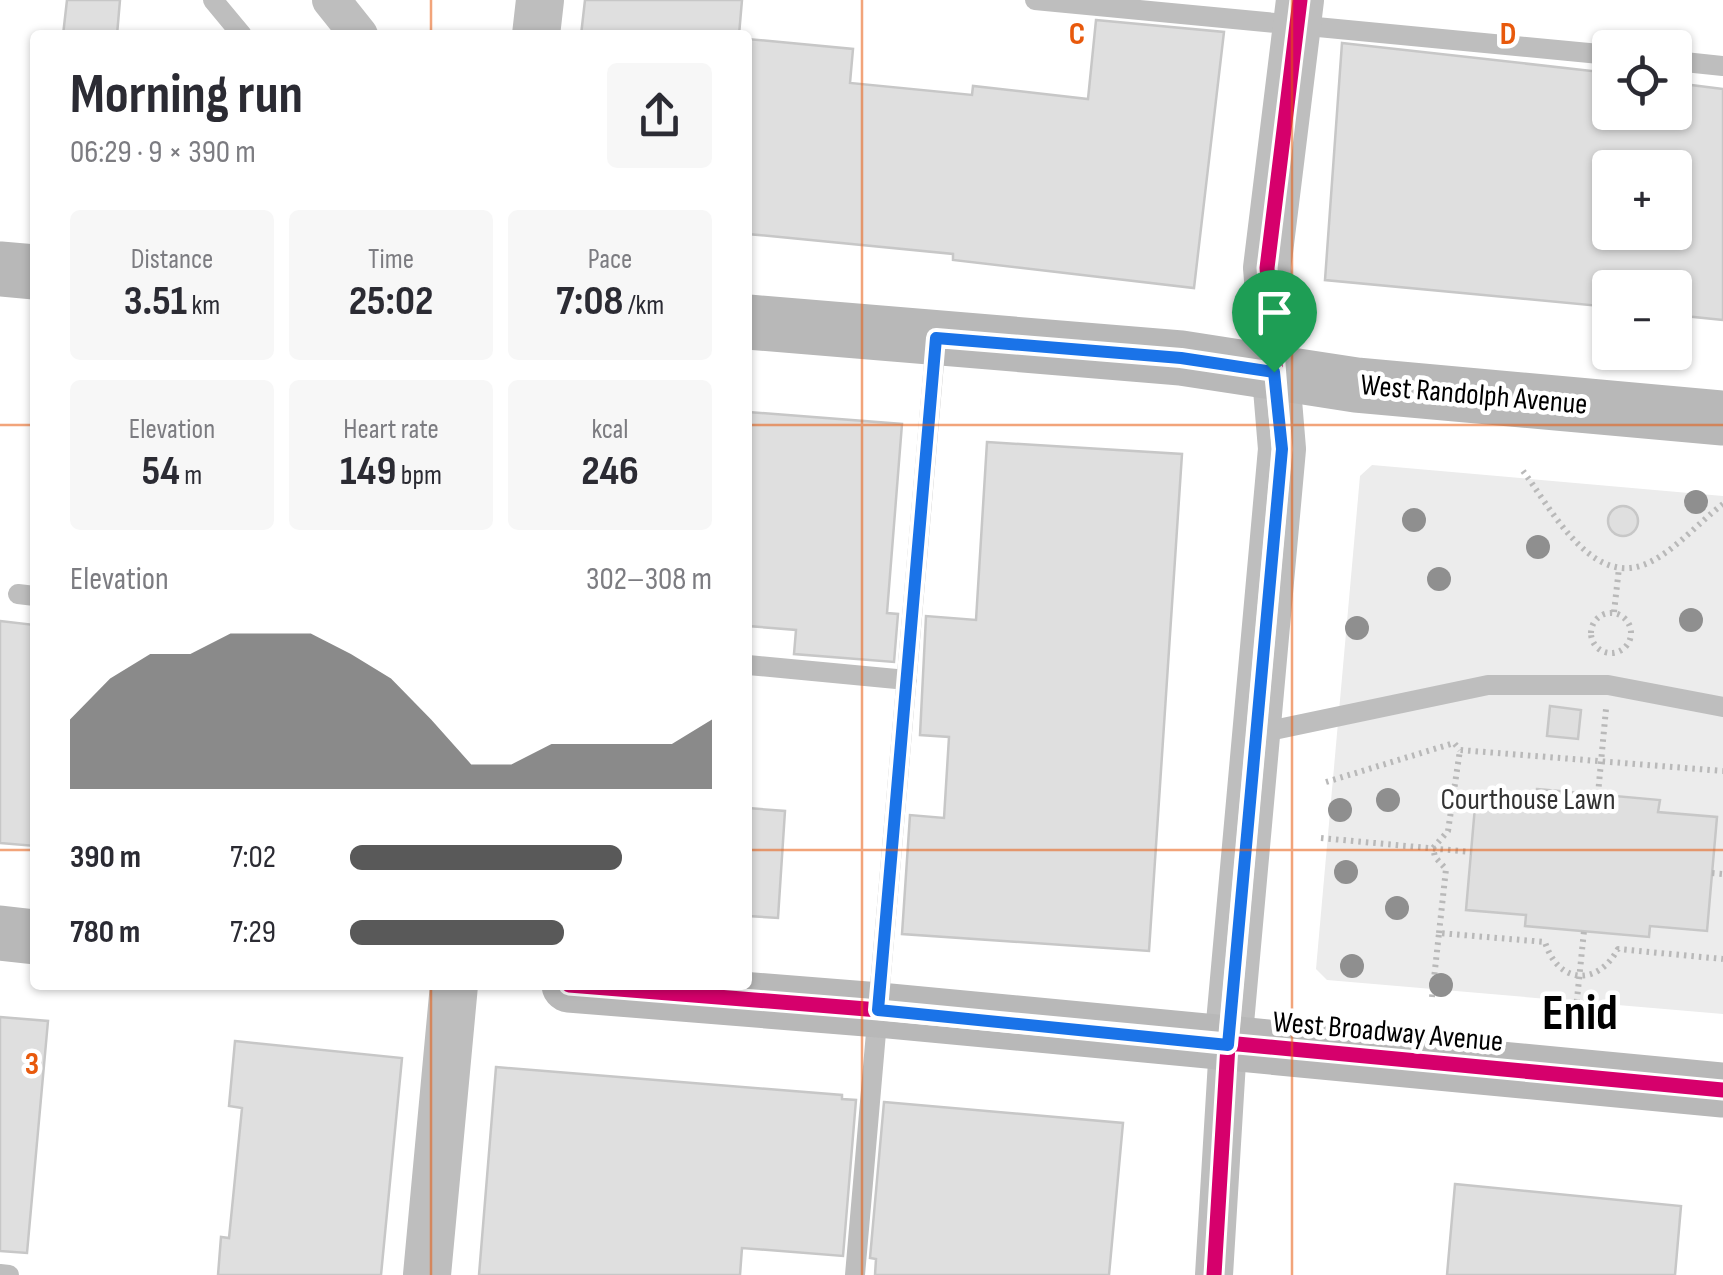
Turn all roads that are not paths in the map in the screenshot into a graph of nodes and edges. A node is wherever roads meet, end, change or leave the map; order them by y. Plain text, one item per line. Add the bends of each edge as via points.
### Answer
1 (212, 0) edge
2 (331, 0) edge
3 (540, 0) edge
4 (1035, 0) edge
5 (1299, 11) edge
6 (238, 30) edge
7 (355, 30) edge
8 (537, 30) edge
9 (1592, 52) edge
10 (1692, 63) edge
11 (1723, 66) edge
12 (0, 270) edge
13 (30, 272) edge
14 (752, 322) edge
15 (936, 338) junction
16 (1274, 372) junction
17 (1723, 418) edge
18 (752, 665) edge
19 (906, 680) junction
20 (1723, 707) edge
21 (1259, 733) junction
22 (0, 933) edge
23 (30, 936) edge
24 (454, 990) edge
25 (632, 990) edge
26 (878, 1010) junction
27 (1228, 1045) junction
28 (1723, 1090) edge
29 (0, 1274) edge
30 (9, 1275) edge
31 (427, 1275) edge
32 (855, 1275) edge
33 (1214, 1275) edge

1 - 6 lane
2 - 7 street
3 - 8 street
4 - 5 lane
5 - 9 lane
5 - 16 street via 1267,268
10 - 11 lane
12 - 13 main road
14 - 15 main road, West Randolph Avenue
15 - 16 main road, West Randolph Avenue
15 - 19 lane
16 - 17 main road, West Randolph Avenue via 1356,386
16 - 21 street via 1282,449
18 - 19 lane
19 - 26 lane
20 - 21 lane via 1608,685 1488,685
21 - 27 street
22 - 23 main road
24 - 31 street
25 - 26 main road, West Broadway Avenue
26 - 27 main road, West Broadway Avenue
26 - 32 lane
27 - 28 main road, West Broadway Avenue
27 - 33 street
29 - 30 lane

